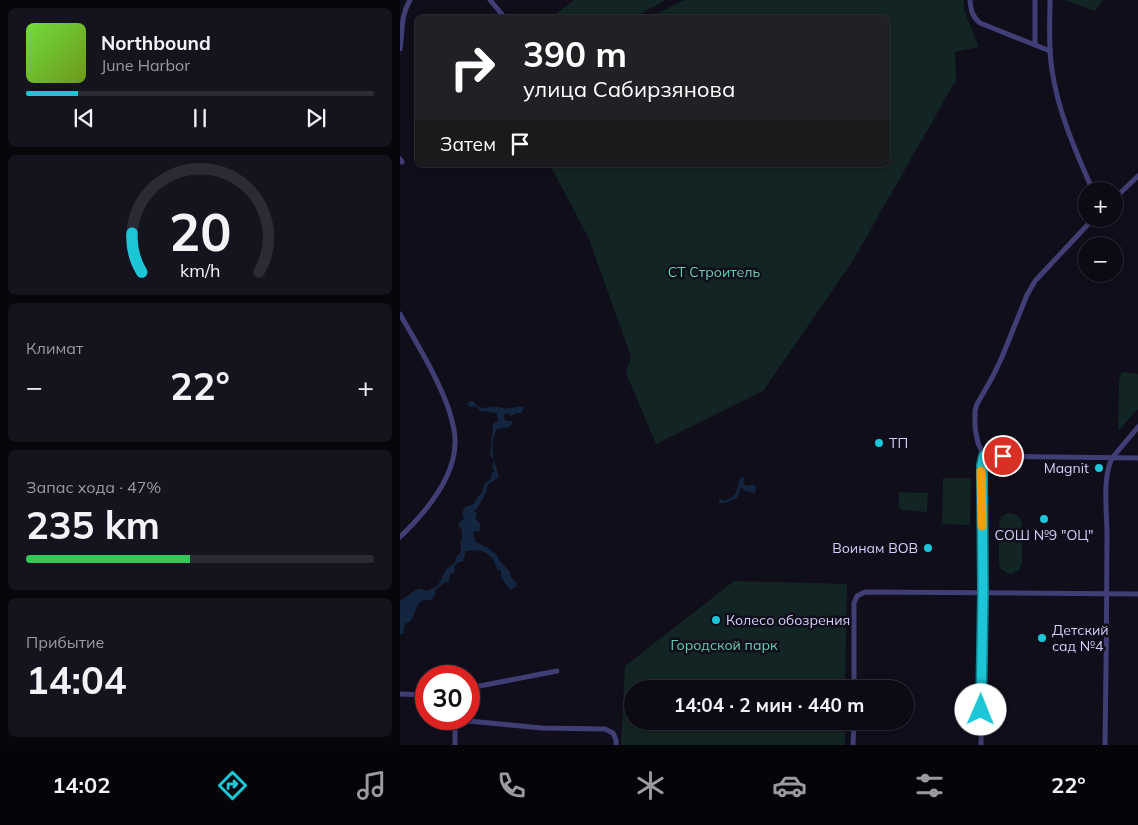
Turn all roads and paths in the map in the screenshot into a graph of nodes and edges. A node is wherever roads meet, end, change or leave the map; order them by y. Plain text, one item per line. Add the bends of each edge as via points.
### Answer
1 (410, 0) edge
2 (490, 0) edge
3 (970, 0) edge
4 (1035, 0) edge
5 (1050, 0) edge
6 (502, 15) edge
7 (1035, 45) junction
8 (400, 49) edge
9 (1050, 51) junction
10 (1138, 176) edge
11 (1089, 182) edge
12 (1123, 190) edge
13 (1086, 227) edge
14 (400, 314) edge
15 (1138, 427) edge
16 (984, 456) junction
17 (1112, 458) junction
18 (1138, 458) edge
19 (400, 537) edge
20 (983, 594) junction
21 (1107, 594) junction
22 (1138, 594) edge
23 (557, 672) dead end
24 (854, 680) edge
25 (480, 686) edge
26 (400, 694) edge
27 (415, 695) edge
28 (480, 721) edge
29 (455, 730) edge
30 (854, 730) edge
31 (455, 745) edge
32 (616, 745) edge
33 (853, 745) edge
34 (981, 745) edge
35 (1105, 745) edge

1 - 8 street via 401,18
2 - 6 street
3 - 7 street via 971,12 980,23
4 - 7 street
5 - 9 street
7 - 9 street
9 - 11 street via 1065,121
10 - 12 street
13 - 16 street via 1035,281 1002,358 980,396 975,411 975,428
14 - 19 street via 440,385 455,443 445,480 422,514
15 - 17 street
16 - 17 street
16 - 20 street via 981,477
17 - 18 street
17 - 21 street via 1107,484
20 - 21 street
20 - 24 street via 865,592 858,596 854,603
20 - 34 street
21 - 22 street
21 - 35 street
23 - 25 street
26 - 27 street
28 - 32 street via 542,728 604,729 613,733
29 - 31 street
30 - 33 street

